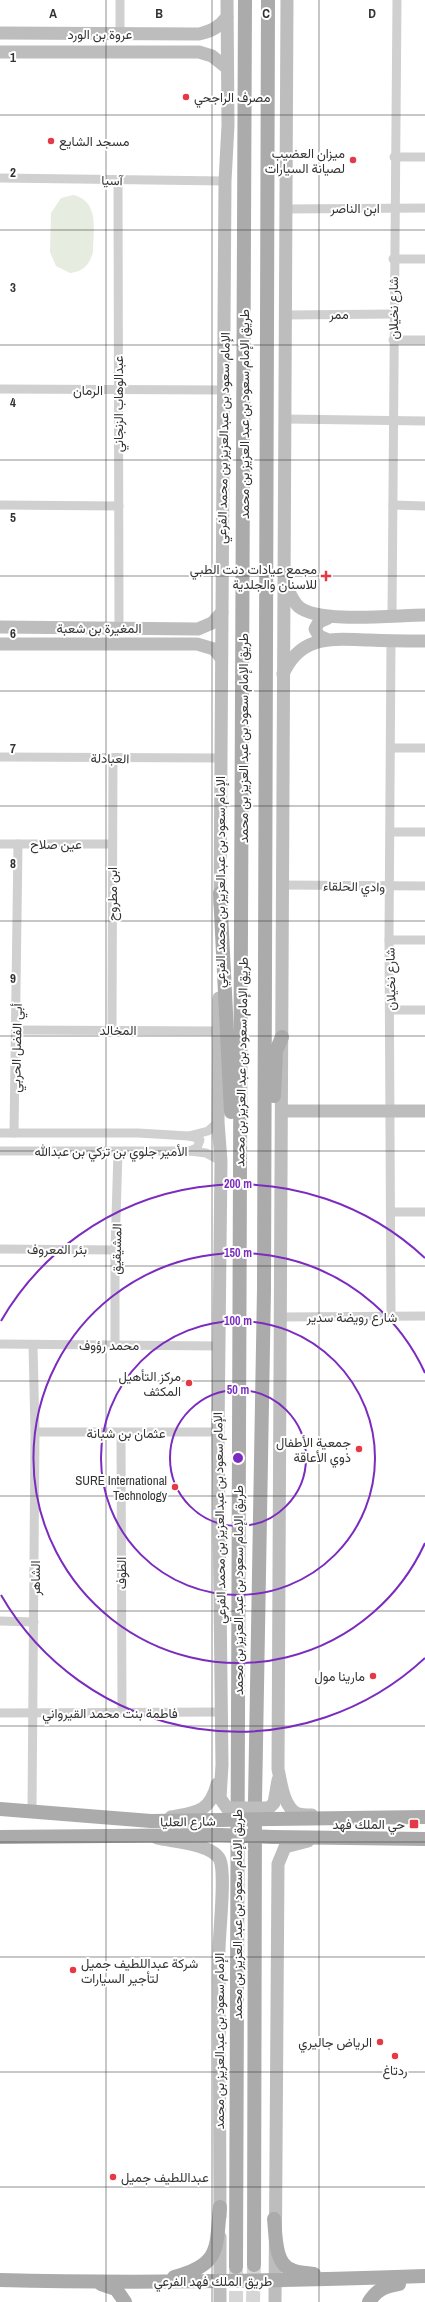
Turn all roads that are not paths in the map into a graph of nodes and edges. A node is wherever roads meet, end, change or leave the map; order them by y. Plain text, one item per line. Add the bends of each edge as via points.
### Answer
1 (120, 0) edge
2 (227, 0) edge
3 (245, 0) edge
4 (268, 0) edge
5 (287, 0) edge
6 (397, 0) edge
7 (227, 17) junction
8 (0, 33) edge
9 (120, 34) junction
10 (199, 34) junction
11 (0, 52) edge
12 (199, 52) junction
13 (227, 68) junction
14 (394, 157) junction
15 (425, 157) edge
16 (0, 178) edge
17 (118, 180) junction
18 (225, 181) junction
19 (394, 208) junction
20 (425, 208) edge
21 (286, 209) junction
22 (393, 259) junction
23 (425, 259) edge
24 (286, 314) junction
25 (393, 314) junction
26 (393, 340) junction
27 (425, 340) edge
28 (0, 389) edge
29 (118, 390) junction
30 (224, 390) junction
31 (286, 419) junction
32 (393, 420) junction
33 (425, 421) edge
34 (0, 505) edge
35 (393, 505) junction
36 (119, 506) junction
37 (425, 506) edge
38 (284, 580) junction
39 (222, 612) junction
40 (392, 615) junction
41 (425, 615) edge
42 (328, 618) junction
43 (0, 627) edge
44 (119, 628) junction
45 (198, 629) junction
46 (326, 639) junction
47 (391, 641) junction
48 (425, 641) edge
49 (0, 644) edge
50 (197, 644) junction
51 (221, 658) junction
52 (282, 676) junction
53 (391, 748) junction
54 (425, 748) edge
55 (0, 757) edge
56 (113, 758) junction
57 (220, 758) junction
58 (390, 832) junction
59 (425, 832) edge
60 (0, 844) edge
61 (18, 844) junction
62 (112, 844) junction
63 (282, 885) junction
64 (425, 886) edge
65 (390, 887) junction
66 (220, 893) junction
67 (389, 940) junction
68 (425, 940) edge
69 (391, 1010) junction
70 (425, 1010) edge
71 (17, 1030) junction
72 (112, 1030) junction
73 (219, 1031) junction
74 (282, 1037) junction
75 (391, 1110) junction
76 (282, 1111) junction
77 (425, 1111) edge
78 (218, 1122) junction
79 (0, 1132) edge
80 (14, 1133) junction
81 (188, 1136) junction
82 (0, 1151) edge
83 (190, 1151) junction
84 (118, 1152) junction
85 (221, 1162) junction
86 (264, 1183) junction
87 (392, 1212) junction
88 (425, 1212) edge
89 (0, 1249) edge
90 (115, 1250) junction
91 (238, 1253) junction
92 (391, 1316) junction
93 (425, 1316) edge
94 (280, 1317) junction
95 (0, 1344) edge
96 (33, 1345) junction
97 (116, 1345) junction
98 (218, 1346) junction
99 (35, 1432) junction
100 (218, 1432) junction
101 (121, 1434) junction
102 (0, 1621) edge
103 (34, 1622) junction
104 (221, 1712) junction
105 (0, 1713) edge
106 (33, 1713) junction
107 (122, 1713) junction
108 (222, 1765) junction
109 (278, 1769) junction
110 (0, 1809) edge
111 (32, 1810) junction
112 (224, 1814) junction
113 (271, 1814) junction
114 (342, 1818) junction
115 (425, 1818) edge
116 (151, 1821) junction
117 (148, 1836) junction
118 (0, 1837) edge
119 (338, 1837) junction
120 (425, 1839) edge
121 (220, 2207) junction
122 (274, 2219) junction
123 (254, 2265) tunnel mouth
124 (236, 2267) tunnel mouth
125 (425, 2276) edge
126 (350, 2279) junction
127 (0, 2280) edge
128 (425, 2280) edge
129 (220, 2281) junction
130 (275, 2281) junction
131 (90, 2282) junction
132 (157, 2282) junction
133 (125, 2302) edge
134 (220, 2302) edge
135 (274, 2302) edge
136 (369, 2302) edge

1 - 9 street
2 - 7 street, الإمام سعود بن عبدالعزيز بن محمد الفرعي
3 - 91 main road, طريق الإمام سعود بن عبد العزيز بن محمد via 243,825
4 - 86 main road, طريق الإمام سعود بن عبد العزيز بن محمد
5 - 21 street
6 - 14 street, شارع نخيلان
7 - 10 street via 212,31
7 - 13 street, الإمام سعود بن عبدالعزيز بن محمد الفرعي
8 - 9 street, عروة بن الورد
9 - 10 street, عروة بن الورد
10 - 12 street via 203,43
11 - 12 street, عروة بن الورد
12 - 13 street via 212,56
13 - 18 street, الإمام سعود بن عبدالعزيز بن محمد الفرعي
14 - 15 street
14 - 19 street, شارع نخيلان
16 - 17 street, آسيا
17 - 18 street, آسيا
17 - 29 street, عبدالوهاب الزنجاني
18 - 30 street, الإمام سعود بن عبدالعزيز بن محمد الفرعي
19 - 20 street, ابن الناصر
19 - 21 street, ابن الناصر
19 - 22 street, شارع نخيلان
21 - 24 street
22 - 23 street
22 - 25 street, شارع نخيلان
24 - 25 street, ممر
24 - 31 street
25 - 26 street, شارع نخيلان
26 - 27 street
26 - 32 street, شارع نخيلان
28 - 29 street, الرمان
29 - 30 street, الرمان
29 - 36 street, عبدالوهاب الزنجاني
30 - 39 street, الإمام سعود بن عبدالعزيز بن محمد الفرعي
31 - 32 street
31 - 38 street
32 - 33 street
32 - 35 street, شارع نخيلان
34 - 36 street
35 - 37 street
35 - 40 street, شارع نخيلان
36 - 44 street, عبدالوهاب الزنجاني
38 - 42 street via 294,603 300,608
38 - 52 street
39 - 45 street via 212,623
39 - 51 street, الإمام سعود بن عبدالعزيز بن محمد الفرعي
40 - 41 street
40 - 42 street
42 - 46 street via 320,622 315,629 319,636
43 - 44 street, المغيرة بن شعبة
44 - 45 street, المغيرة بن شعبة
45 - 50 street via 202,635
46 - 47 street
46 - 52 street via 302,649
47 - 48 street
47 - 53 street, شارع نخيلان
49 - 50 street
50 - 51 street via 214,650
51 - 57 street, الإمام سعود بن عبدالعزيز بن محمد الفرعي
52 - 63 street
53 - 54 street
53 - 58 street, شارع نخيلان
55 - 56 street, العبادلة
56 - 57 street, العبادلة
56 - 62 street, ابن مطروح
57 - 66 street, الإمام سعود بن عبدالعزيز بن محمد الفرعي
58 - 59 street
58 - 65 street, شارع نخيلان
60 - 61 street, عين صلاح
61 - 62 street, عين صلاح
61 - 71 street, أبي الفضل الحربي
62 - 72 street, ابن مطروح
63 - 65 street, وادي الحلقاء
63 - 74 street
64 - 65 street, وادي الحلقاء
65 - 67 street, شارع نخيلان
66 - 73 street, الإمام سعود بن عبدالعزيز بن محمد الفرعي
66 - 91 main road
67 - 68 street
67 - 69 street, شارع نخيلان
69 - 70 street
69 - 75 street, شارع نخيلان
71 - 72 street, المخالد
71 - 80 street, أبي الفضل الحربي
72 - 73 street, المخالد
73 - 78 street, الإمام سعود بن عبدالعزيز بن محمد الفرعي
74 - 76 street
74 - 86 main road via 276,1051 272,1162
75 - 76 street
75 - 77 street
75 - 87 street, شارع نخيلان
76 - 94 street
78 - 81 street, الأمير جلوي بن تركي بن عبدالله via 208,1131
78 - 85 street, الإمام سعود بن عبدالعزيز بن محمد الفرعي
79 - 80 street, الأمير جلوي بن تركي بن عبدالله
80 - 81 street, الأمير جلوي بن تركي بن عبدالله via 138,1133
81 - 83 street via 200,1140 197,1148
82 - 84 street, الأمير جلوي بن تركي بن عبدالله
83 - 84 street, الأمير جلوي بن تركي بن عبدالله
83 - 85 street, الأمير جلوي بن تركي بن عبدالله via 206,1153
84 - 90 street, المشيقيق
85 - 98 street, الإمام سعود بن عبدالعزيز بن محمد الفرعي
86 - 123 main road, طريق الإمام سعود بن عبد العزيز بن محمد via 255,1801
87 - 88 street
87 - 92 street, شارع نخيلان
89 - 90 street, بئر المعروف
90 - 97 street, المشيقيق
91 - 124 main road, طريق الإمام سعود بن عبد العزيز بن محمد
92 - 93 street, شارع رويضة سدير
92 - 94 street, شارع رويضة سدير
94 - 109 street
95 - 96 street, محمد رؤوف
96 - 97 street, محمد رؤوف
96 - 99 street, الشاهر
97 - 98 street, محمد رؤوف
98 - 100 street, الإمام سعود بن عبدالعزيز بن محمد الفرعي
99 - 101 street, عثمان بن شبانة
99 - 103 street, الشاهر
100 - 101 street, عثمان بن شبانة
100 - 104 street, الإمام سعود بن عبدالعزيز بن محمد الفرعي
101 - 107 street, الطوف
102 - 103 street
103 - 106 street, الشاهر
104 - 107 street, فاطمة بنت محمد القيرواني
104 - 108 street, الإمام سعود بن عبدالعزيز بن محمد الفرعي
105 - 106 street, فاطمة بنت محمد القيرواني
106 - 107 street, فاطمة بنت محمد القيرواني
106 - 111 street, الشاهر
108 - 112 street via 220,1798
108 - 116 street via 208,1806 198,1812
109 - 113 street
109 - 114 street via 288,1802 297,1814
110 - 111 main road, شارع العليا
111 - 116 main road, شارع العليا
112 - 113 main road, شارع العليا, bridge
112 - 116 main road, شارع العليا
113 - 114 main road, شارع العليا
114 - 115 main road, شارع العليا
117 - 118 main road, شارع العليا
117 - 119 main road, شارع العليا, bridge
117 - 121 street, الإمام سعود بن عبدالعزيز بن محمد via 201,1846 212,1850 220,1860
119 - 120 main road, شارع العليا
119 - 122 street via 294,1843 286,1847 278,1864
121 - 129 street, الإمام سعود بن عبدالعزيز بن محمد
121 - 132 main road via 216,2250 207,2264 188,2274
122 - 126 main road via 279,2256 284,2265 292,2270
122 - 130 street
125 - 126 main road, طريق الملك فهد الفرعي
126 - 130 main road, طريق الملك فهد الفرعي
127 - 131 main road, طريق الملك فهد الفرعي
128 - 136 main road via 382,2287 374,2293
129 - 130 main road, طريق الملك فهد الفرعي
129 - 132 main road, طريق الملك فهد الفرعي
129 - 134 street, الإمام سعود بن عبدالعزيز بن محمد
130 - 135 street
131 - 132 main road, طريق الملك فهد الفرعي
131 - 133 main road via 116,2289

